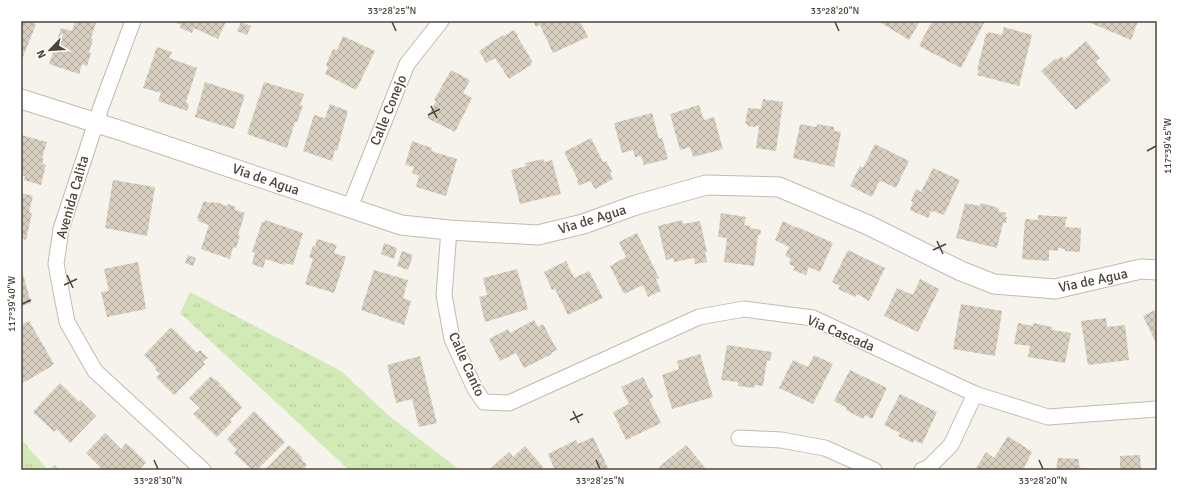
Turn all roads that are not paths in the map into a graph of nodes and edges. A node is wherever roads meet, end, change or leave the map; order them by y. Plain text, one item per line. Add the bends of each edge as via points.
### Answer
1 (133, 21) edge
2 (441, 21) edge
3 (21, 99) edge
4 (95, 123) junction
5 (350, 207) junction
6 (449, 230) junction
7 (1157, 270) edge
8 (974, 394) junction
9 (484, 402) joint
10 (1157, 408) edge
11 (739, 438) dead end
12 (197, 468) edge
13 (874, 470) edge
14 (922, 470) edge

1 - 4 street, Avenida Calita
2 - 5 street, Calle Conejo via 407,64
3 - 4 street, Via de Agua
4 - 5 street, Via de Agua
4 - 12 street, Avenida Calita via 61,229 56,264 67,322 95,371
5 - 6 street, Via de Agua via 401,225
6 - 7 street, Via de Agua via 538,235 583,224 636,205 706,185 779,187 868,225 960,271 994,284 1055,289 1141,269
6 - 9 street, Calle Canto via 444,295 452,339 475,389
8 - 9 street, Via Cascada via 813,318 744,308 699,317 509,403
8 - 10 street, Via Cascada via 1048,417
8 - 14 street via 951,445 928,468
11 - 13 street via 781,440 825,448

